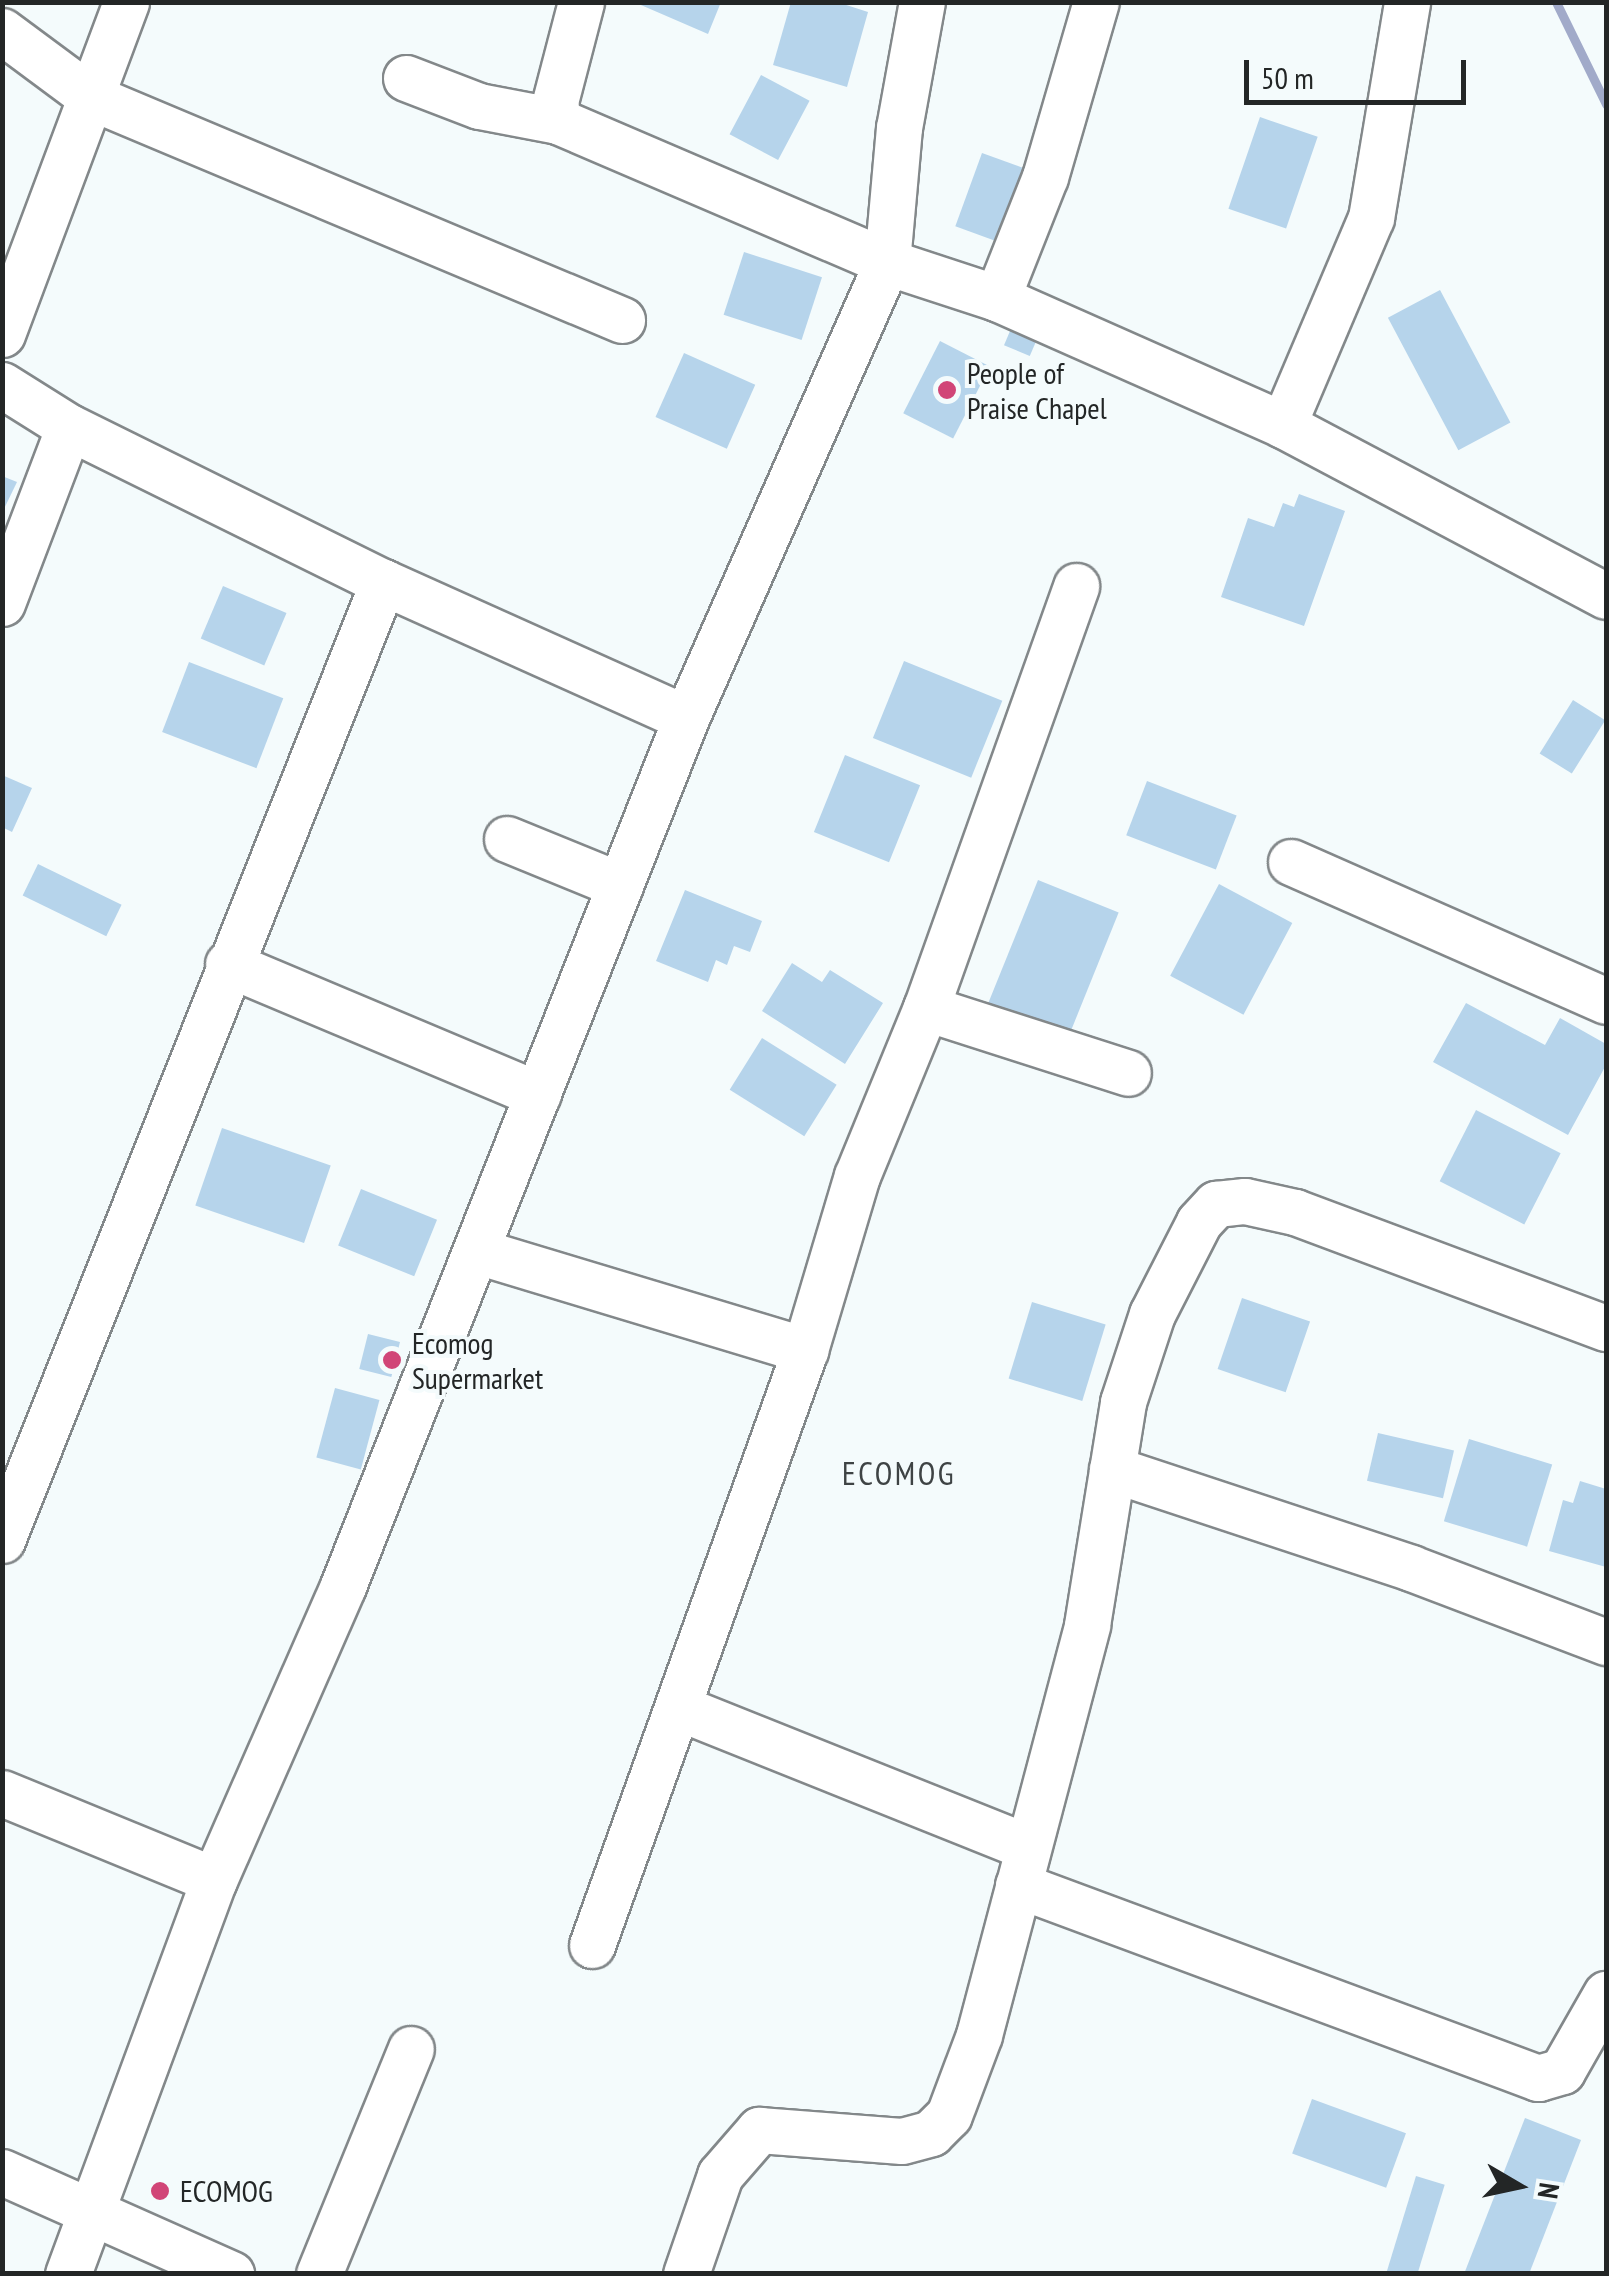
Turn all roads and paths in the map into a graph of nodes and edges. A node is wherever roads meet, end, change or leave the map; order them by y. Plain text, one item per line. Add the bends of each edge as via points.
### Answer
1 (126, 2) edge
2 (922, 2) edge
3 (1096, 2) edge
4 (1406, 2) edge
5 (567, 8) edge
6 (2, 32) edge
7 (406, 78) dead end
8 (91, 96) junction
9 (558, 121) junction
10 (887, 262) junction
11 (997, 298) junction
12 (622, 320) dead end
13 (2, 334) edge
14 (2, 386) edge
15 (1284, 425) junction
16 (69, 427) junction
17 (383, 582) junction
18 (1076, 586) dead end
19 (1606, 596) edge
20 (2, 603) edge
21 (686, 718) junction
22 (506, 839) dead end
23 (1291, 862) dead end
24 (620, 886) junction
25 (228, 964) junction
26 (1606, 1001) edge
27 (926, 1008) junction
28 (1128, 1073) dead end
29 (538, 1094) junction
30 (478, 1251) junction
31 (1606, 1328) edge
32 (806, 1350) junction
33 (18, 1444) edge
34 (1112, 1469) junction
35 (2, 1540) edge
36 (1606, 1642) edge
37 (680, 1708) junction
38 (2, 1793) edge
39 (1023, 1866) junction
40 (214, 1880) junction
41 (592, 1945) dead end
42 (1606, 1994) edge
43 (1597, 2041) edge
44 (411, 2049) dead end
45 (2, 2172) edge
46 (89, 2211) junction
47 (68, 2274) edge
48 (230, 2274) edge
49 (320, 2274) edge
50 (686, 2274) edge

1 - 8 street
2 - 10 street via 899,128
3 - 11 street via 1045,177
4 - 15 street via 1371,218
5 - 9 street
6 - 8 street
7 - 9 street via 479,106
8 - 12 street
8 - 13 street
9 - 10 street
10 - 11 street
10 - 21 street
11 - 15 street
14 - 16 street
15 - 19 street
16 - 17 street
16 - 20 street
17 - 21 street
17 - 25 street
18 - 27 street
21 - 24 street
22 - 24 street
23 - 26 street
24 - 29 street
25 - 29 street
25 - 33 street
27 - 28 street
27 - 32 street via 857,1176
29 - 30 street
30 - 32 street
30 - 40 street
31 - 34 street via 1295,1212 1245,1201 1216,1204 1199,1222 1152,1314 1123,1402
32 - 37 street
33 - 35 street
34 - 36 street via 1411,1568
34 - 39 street via 1087,1625
37 - 39 street
37 - 41 street
38 - 40 street
39 - 43 street via 1538,2078 1562,2070
39 - 50 street via 980,2034 949,2115 931,2133 902,2141 759,2130 720,2174
40 - 46 street
42 - 43 street
44 - 49 street
45 - 46 street
46 - 47 street
46 - 48 street

